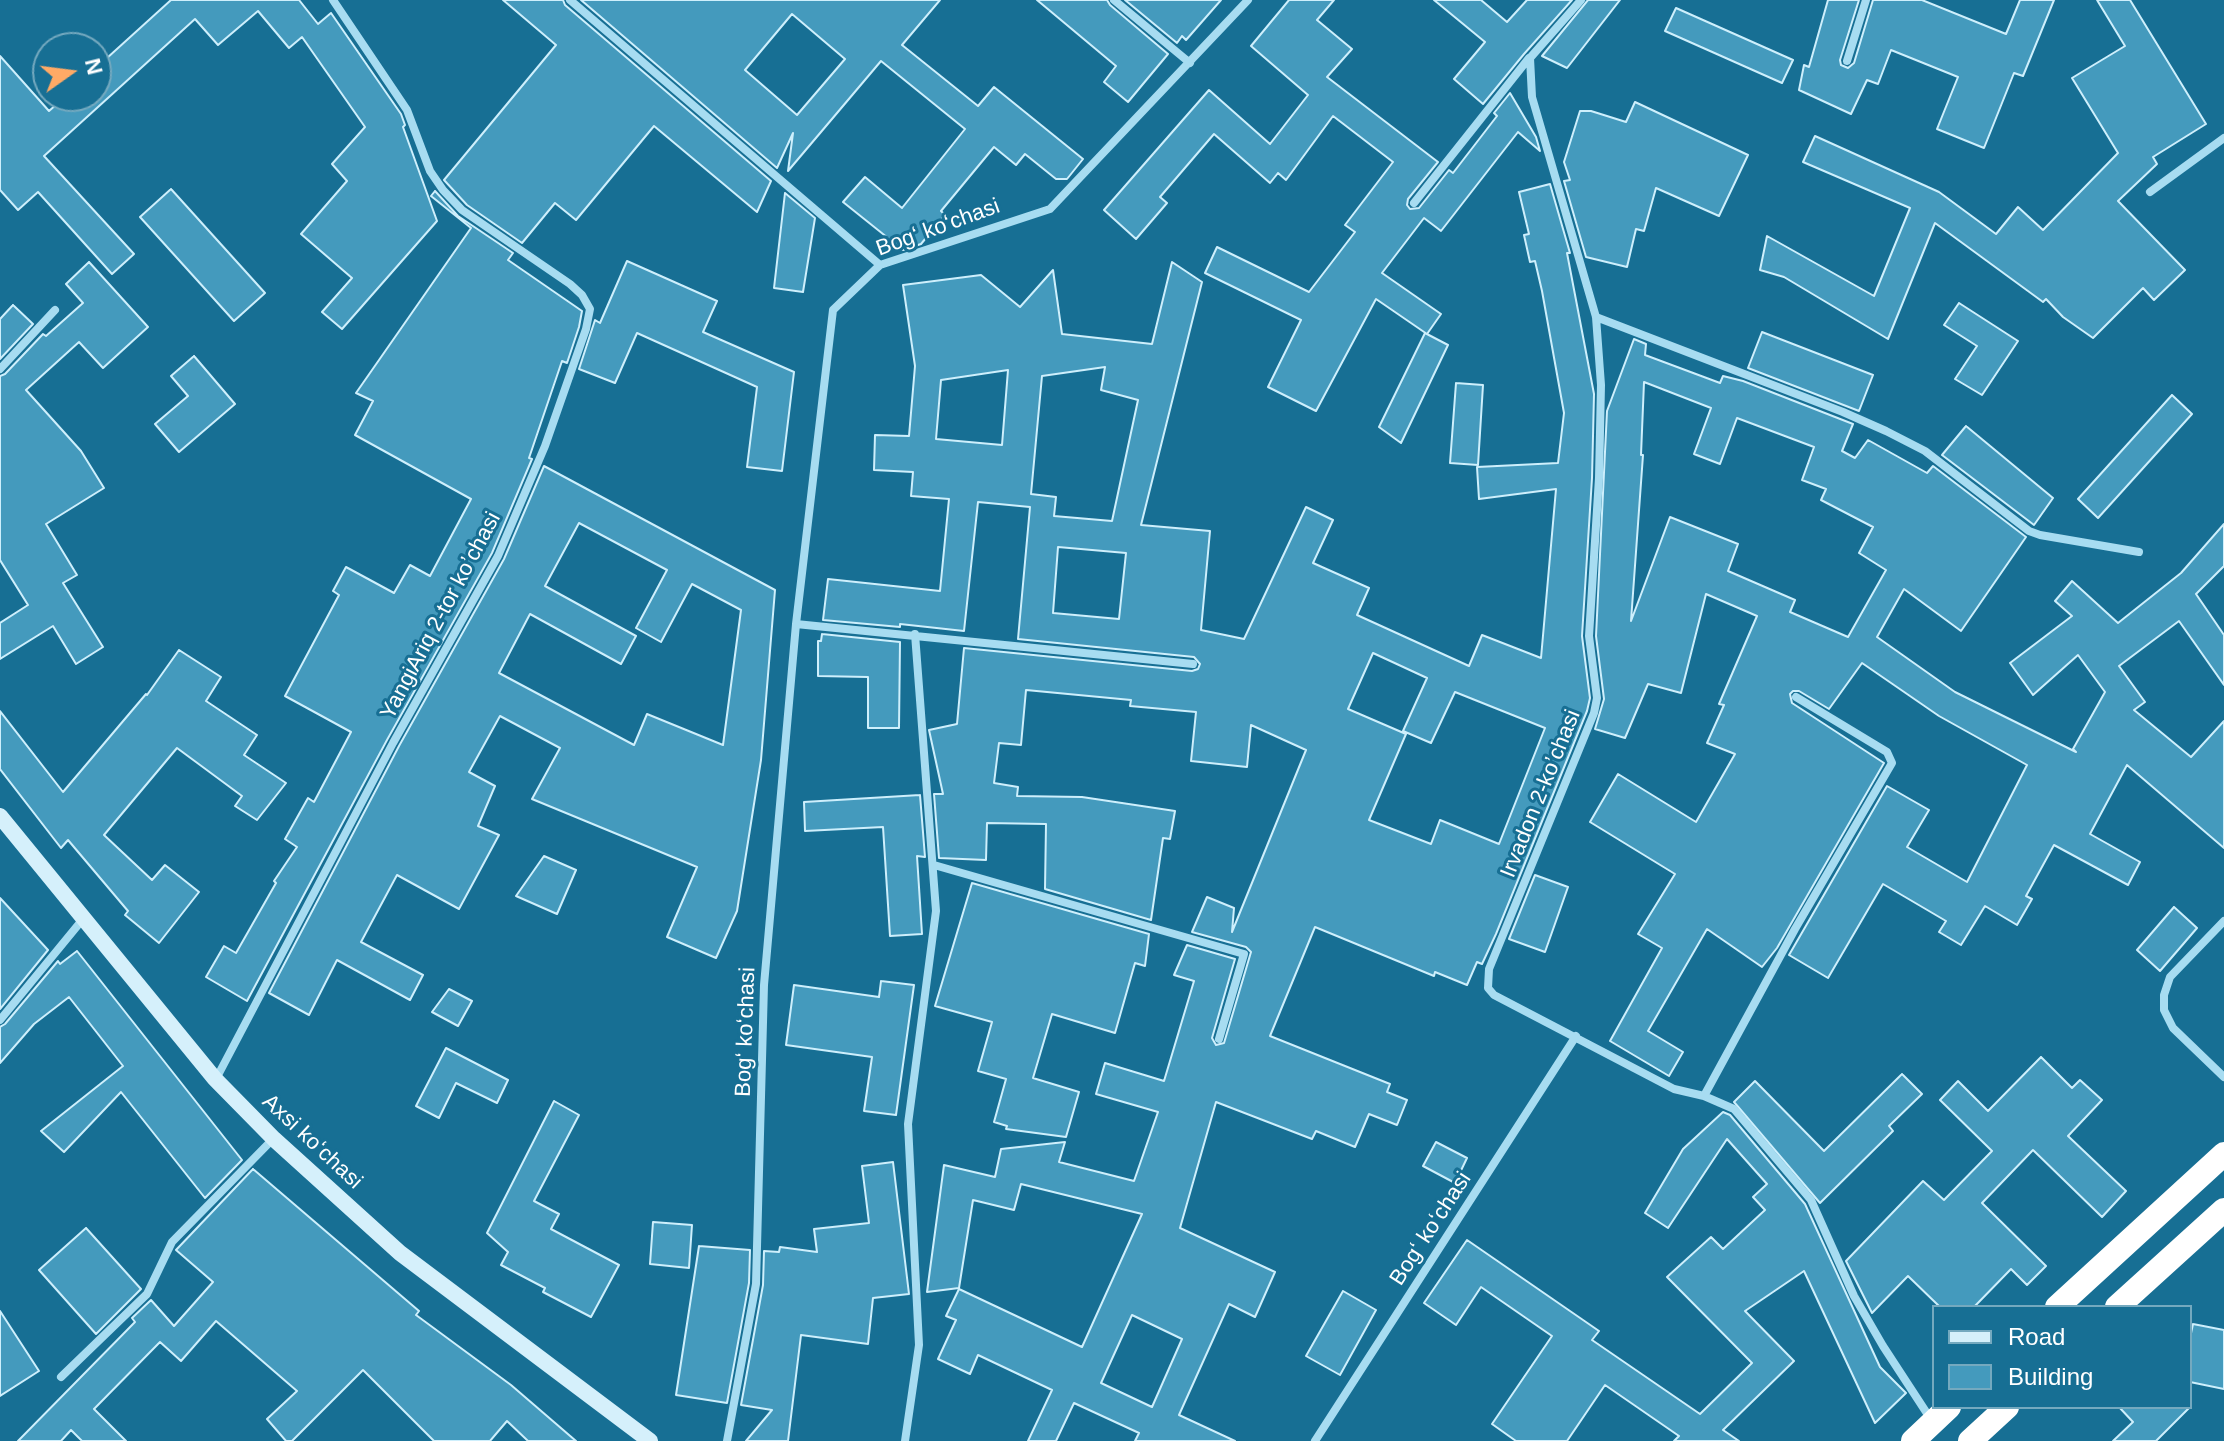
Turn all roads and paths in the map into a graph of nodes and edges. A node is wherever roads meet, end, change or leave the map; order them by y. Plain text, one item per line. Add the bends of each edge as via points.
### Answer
1 (333, 0) edge
2 (570, 0) edge
3 (1114, 0) edge
4 (1248, 0) edge
5 (1581, 0) edge
6 (1866, 0) edge
7 (1530, 58) junction
8 (1847, 61) dead end
9 (1190, 63) junction
10 (2224, 138) edge
11 (2150, 192) dead end
12 (1414, 203) dead end
13 (880, 265) junction
14 (55, 310) dead end
15 (1596, 317) junction
16 (0, 369) edge
17 (2139, 552) dead end
18 (796, 624) junction
19 (915, 634) junction
20 (1193, 664) dead end
21 (1796, 697) dead end
22 (0, 816) edge
23 (934, 865) junction
24 (83, 919) junction
25 (2224, 921) edge
26 (0, 1020) edge
27 (1576, 1036) junction
28 (1219, 1039) dead end
29 (2224, 1077) edge
30 (215, 1079) junction
31 (1704, 1096) junction
32 (274, 1139) junction
33 (2224, 1154) edge
34 (2224, 1210) edge
35 (2059, 1305) edge
36 (2119, 1305) edge
37 (61, 1377) dead end
38 (1932, 1403) edge
39 (2005, 1409) edge
40 (1941, 1414) edge
41 (650, 1441) edge
42 (727, 1441) edge
43 (905, 1441) edge
44 (1315, 1441) edge
45 (1913, 1441) edge
46 (1970, 1441) edge

1 - 30 street, YangiАriq 2-tor koʼchasi via 407,110 430,171 443,190 462,210 570,284 590,309 545,446 498,556
2 - 13 street
3 - 9 street
4 - 9 street, Bogʻ koʻchasi
5 - 7 street
6 - 8 street
7 - 12 street
7 - 15 street, Irvadon 2-koʼchasi via 1532,97
9 - 13 street, Bogʻ koʻchasi via 1050,209
10 - 11 street
13 - 18 street, Bogʻ koʻchasi via 833,310
14 - 16 street
15 - 17 street via 1886,431 1925,451 2029,531
15 - 27 street, Irvadon 2-koʼchasi via 1599,478 1589,636 1597,698 1487,978 1494,995
18 - 19 street
18 - 42 street, Bogʻ koʻchasi via 764,985 756,1284
19 - 20 street
19 - 23 street
21 - 31 street via 1887,752 1892,763
22 - 24 street, Axsi koʻchasi
23 - 28 street via 1244,954
23 - 43 street via 936,911 908,1124 919,1345
24 - 26 street
24 - 30 street, Axsi koʻchasi
25 - 29 street via 2170,977 2164,1010 2173,1028
27 - 31 street, Irvadon 2-koʼchasi via 1674,1089
27 - 44 street, Bogʻ koʻchasi
30 - 32 street, Axsi koʻchasi
31 - 38 street, Irvadon 2-koʼchasi via 1734,1109 1811,1200 1883,1346
32 - 37 street via 172,1242 147,1294
32 - 41 street, Axsi koʻchasi via 400,1253
33 - 35 highway
34 - 36 highway
39 - 46 highway
40 - 45 highway

